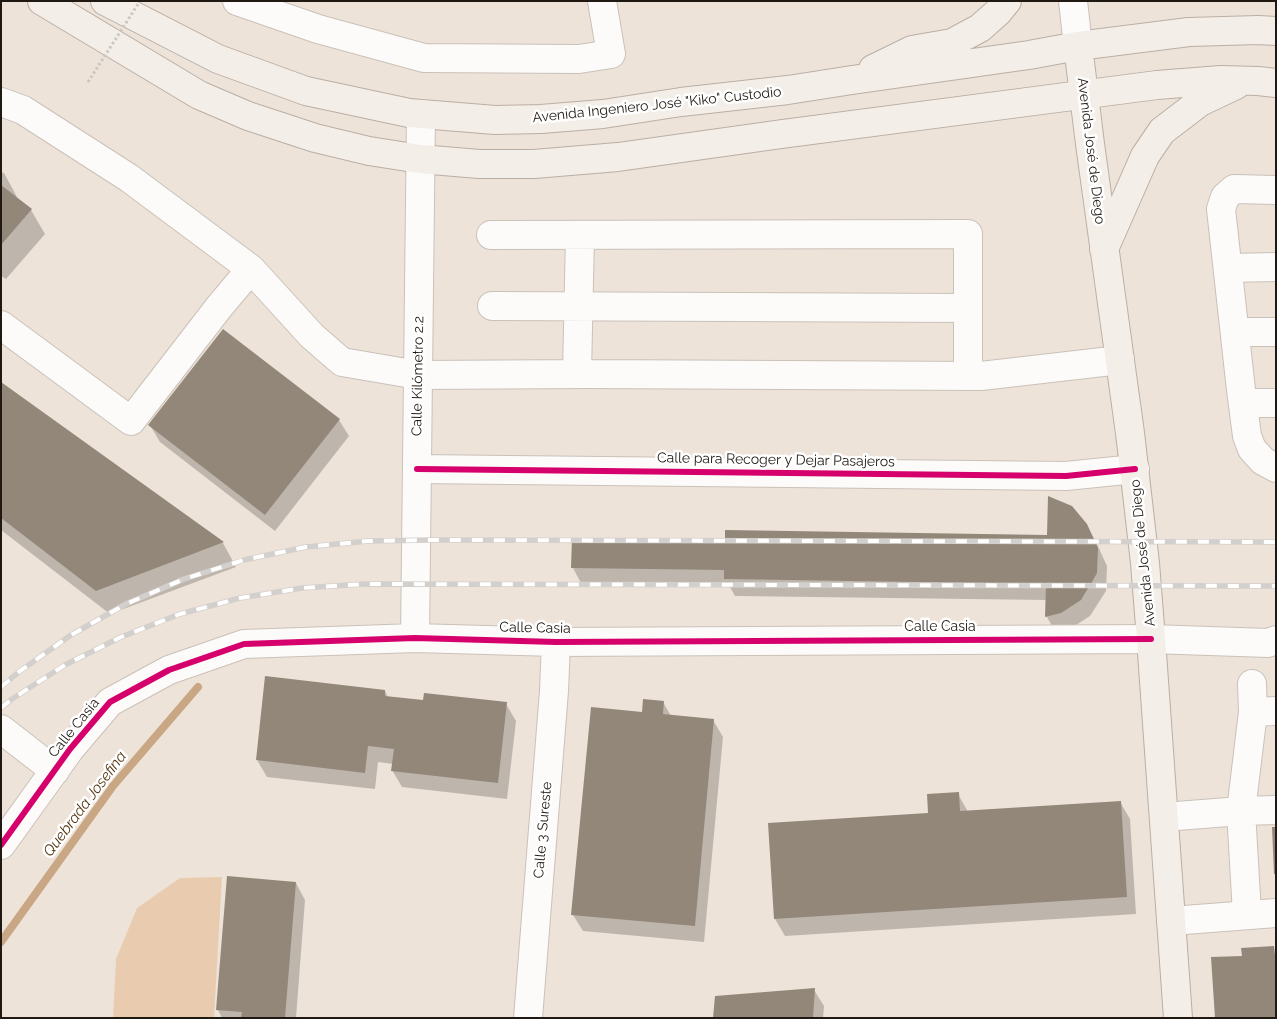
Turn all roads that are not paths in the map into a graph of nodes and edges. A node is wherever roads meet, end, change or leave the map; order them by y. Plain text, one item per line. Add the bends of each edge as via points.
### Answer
1 (42, 1) edge
2 (105, 1) edge
3 (132, 1) edge
4 (237, 1) edge
5 (602, 1) edge
6 (1007, 1) edge
7 (1073, 1) edge
8 (144, 13) edge
9 (1276, 31) edge
10 (1078, 46) junction
11 (852, 80) junction
12 (1246, 81) junction
13 (1276, 83) edge
14 (1084, 94) junction
15 (1, 102) edge
16 (421, 114) junction
17 (420, 159) junction
18 (1276, 190) edge
19 (491, 235) dead end
20 (580, 235) junction
21 (1104, 249) junction
22 (1276, 267) edge
23 (1228, 268) junction
24 (251, 269) junction
25 (492, 306) dead end
26 (578, 306) junction
27 (968, 308) junction
28 (1, 325) edge
29 (1235, 332) junction
30 (1276, 332) edge
31 (1120, 360) junction
32 (577, 374) junction
33 (418, 375) junction
34 (968, 376) junction
35 (1276, 402) edge
36 (1243, 403) junction
37 (1276, 468) edge
38 (417, 469) junction
39 (1134, 469) junction
40 (415, 638) junction
41 (1151, 639) junction
42 (1276, 640) edge
43 (556, 642) junction
44 (1252, 684) dead end
45 (1264, 711) edge
46 (1, 729) edge
47 (55, 771) junction
48 (1276, 810) edge
49 (1241, 811) junction
50 (1164, 817) junction
51 (1, 845) edge
52 (1276, 912) edge
53 (1247, 914) junction
54 (1172, 920) junction
55 (528, 1018) edge
56 (1178, 1018) edge

1 - 17 main road via 198,95 248,116 315,138
2 - 8 main road, Avenida Ingeniero José "Kiko" Custodio
3 - 8 street
4 - 5 street via 318,29 424,58 579,59 611,54
6 - 11 main road via 980,28 952,43 912,50
7 - 10 street, Avenida José de Diego
8 - 16 main road, Avenida Ingeniero José "Kiko" Custodio via 218,59 306,91
9 - 10 main road, Avenida Ingeniero José "Kiko" Custodio via 1189,32
10 - 11 main road, Avenida Ingeniero José "Kiko" Custodio
10 - 14 main road, Avenida José de Diego
11 - 16 main road, Avenida Ingeniero José "Kiko" Custodio via 604,114 541,119 495,120
12 - 13 main road
12 - 14 main road via 1166,84
12 - 21 main road via 1200,102 1162,131 1145,156
14 - 17 main road via 618,157 534,164
14 - 21 main road, Avenida José de Diego
15 - 24 street via 23,110 129,178
16 - 17 street, Calle Kilómetro 2.2
17 - 33 street, Calle Kilómetro 2.2
18 - 23 street via 1234,189 1225,197 1221,209
19 - 20 street
20 - 26 street
20 - 27 street via 968,234
21 - 31 main road, Avenida José de Diego
22 - 23 street
23 - 29 street
24 - 28 street via 219,307 209,334 131,420
24 - 33 street via 312,336 342,362
25 - 26 street
26 - 27 street
26 - 32 street
27 - 34 street
29 - 30 street
29 - 36 street
31 - 34 street
31 - 39 main road, Avenida José de Diego
32 - 33 street
32 - 34 street
33 - 38 street, Calle Kilómetro 2.2
35 - 36 street
36 - 37 street via 1252,450
38 - 39 street, Calle para Recoger y Dejar Pasajeros via 1066,476
38 - 40 street, Calle Kilómetro 2.2
39 - 41 main road, Avenida José de Diego
40 - 43 street, Calle Casia
40 - 47 street, Calle Casia via 244,644 169,670 110,702
41 - 42 street, Calle Casia via 1268,643
41 - 43 street, Calle Casia
41 - 50 main road, Avenida José de Diego
43 - 55 street, Calle 3 Sureste
44 - 45 street
45 - 49 street
46 - 47 street
47 - 51 street, Calle Casia
48 - 49 street
49 - 50 street
49 - 53 street
50 - 54 main road, Avenida José de Diego
52 - 53 street
53 - 54 street
54 - 56 main road, Avenida José de Diego

